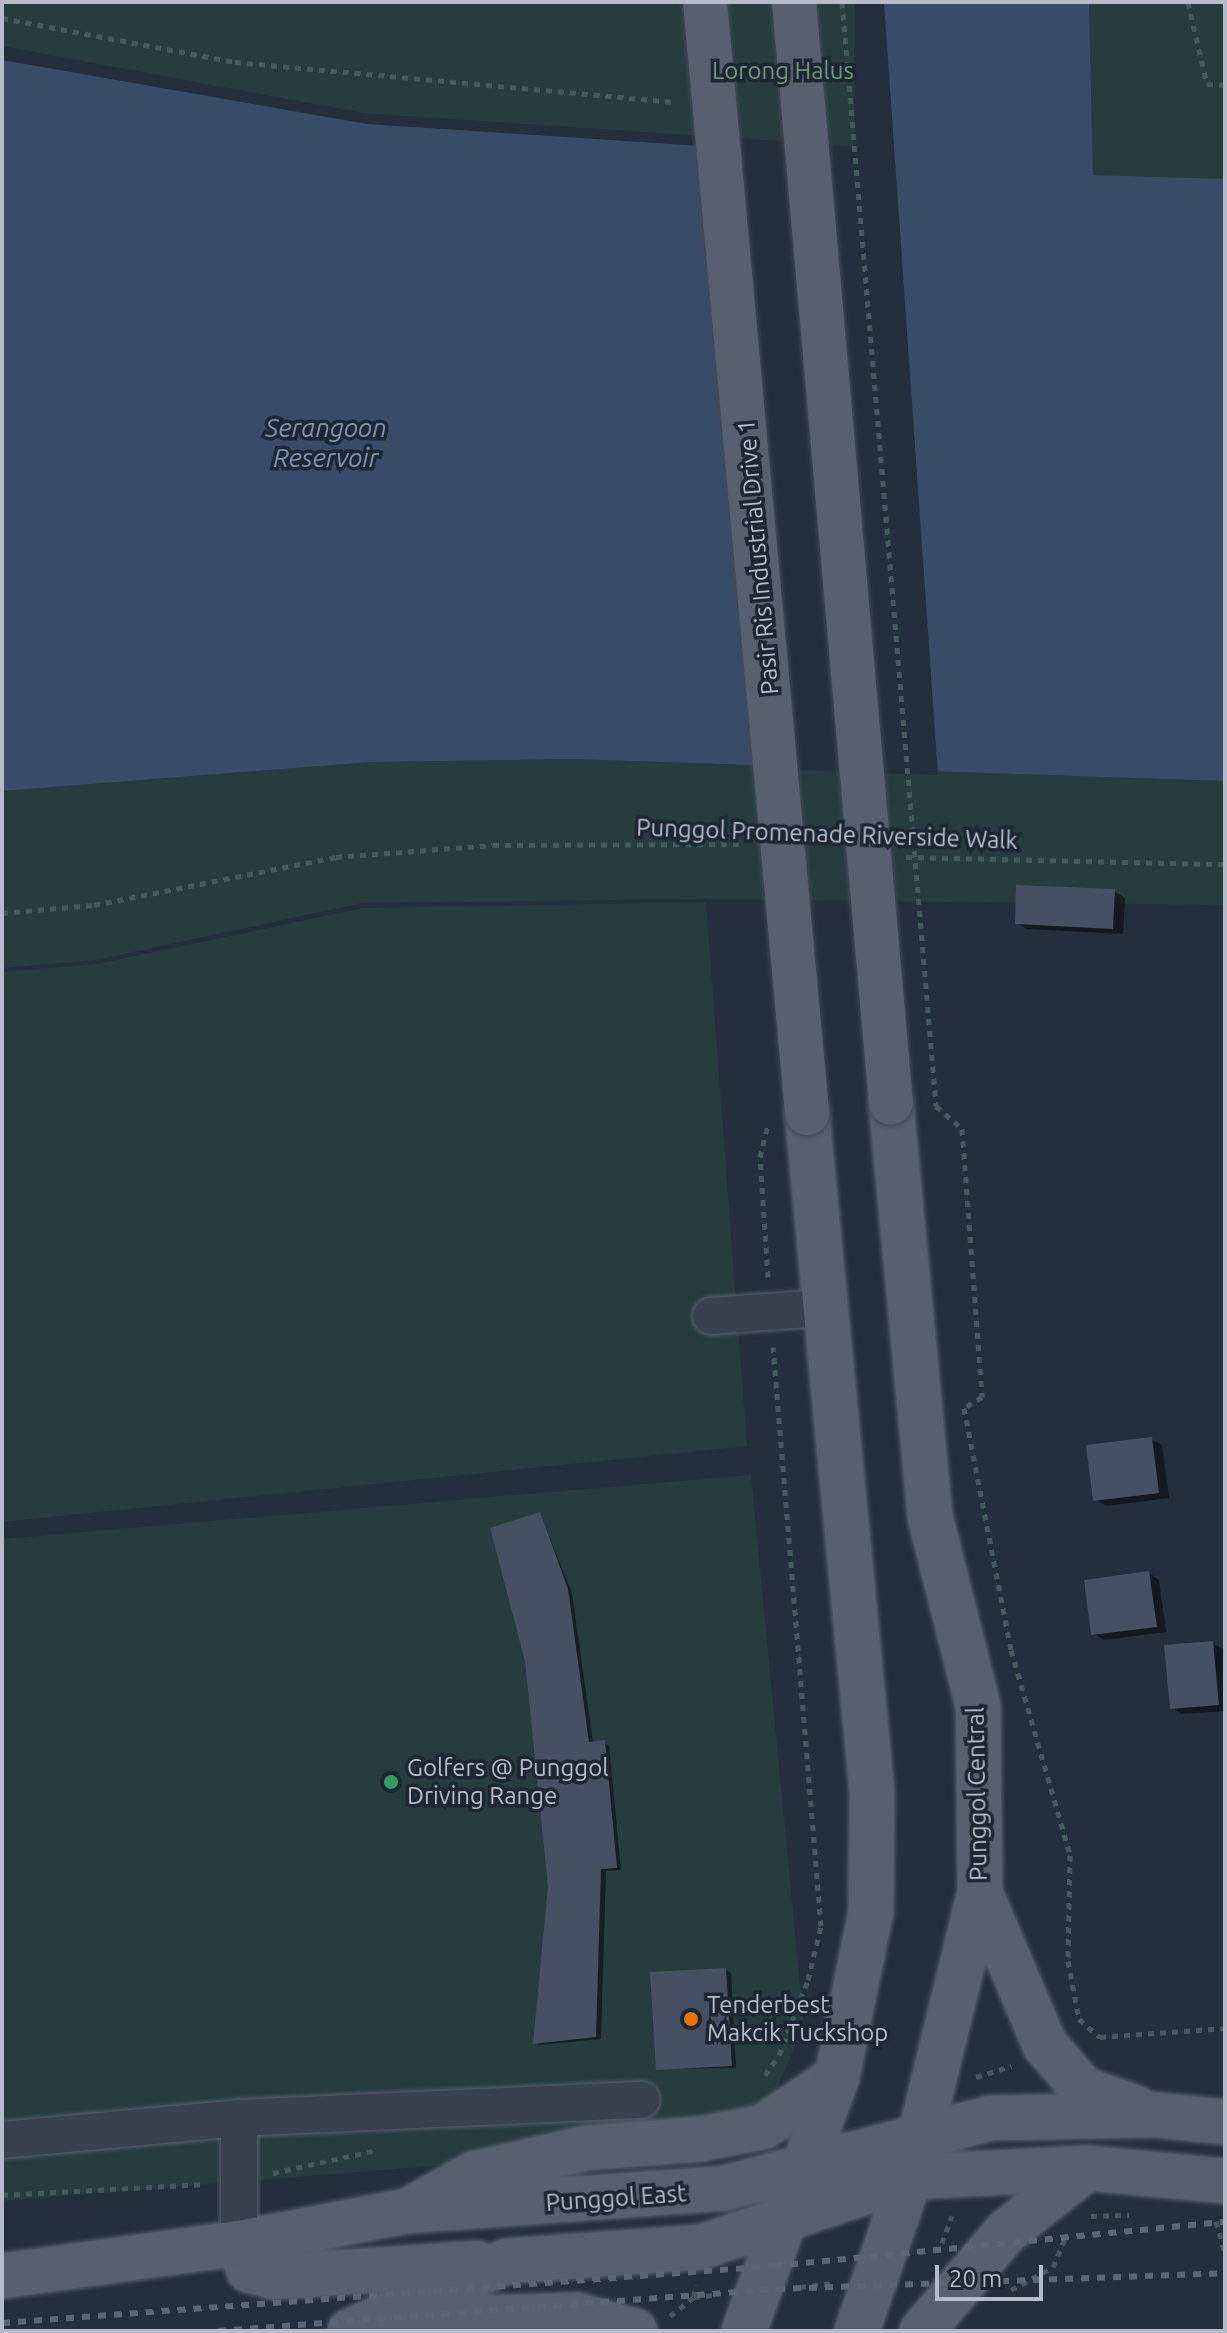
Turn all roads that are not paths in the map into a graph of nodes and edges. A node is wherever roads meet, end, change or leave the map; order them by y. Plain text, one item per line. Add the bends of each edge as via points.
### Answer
1 (705, 2) edge
2 (794, 2) edge
3 (823, 1308) junction
4 (711, 1316) dead end
5 (980, 1892) junction
6 (837, 2077) junction
7 (642, 2100) dead end
8 (1157, 2115) junction
9 (239, 2118) junction
10 (1225, 2122) edge
11 (920, 2134) junction
12 (2, 2140) edge
13 (804, 2168) junction
14 (1087, 2168) junction
15 (910, 2177) junction
16 (1220, 2197) edge
17 (406, 2211) junction
18 (785, 2223) junction
19 (239, 2243) junction
20 (507, 2261) junction
21 (2, 2276) edge
22 (752, 2311) edge
23 (360, 2326) edge
24 (635, 2331) edge
25 (857, 2331) edge
26 (922, 2331) edge

1 - 3 main road, Pasir Ris Industrial Drive 1, bridge via 791,1111
2 - 5 main road, Punggol Central, bridge via 930,1516 978,1706
3 - 4 lane
3 - 6 main road via 872,1792 871,1912
5 - 8 main road via 1045,2045 1083,2089
5 - 11 main road, Punggol Central
6 - 13 main road
6 - 17 main road via 763,2127 701,2139 587,2148 474,2174
7 - 9 lane
8 - 10 main road, Punggol East
8 - 11 main road, Punggol East via 991,2118
9 - 12 lane
9 - 19 lane
11 - 13 main road, Punggol East
11 - 15 main road, Punggol Central
13 - 17 main road, Punggol East via 665,2196
13 - 18 main road
14 - 15 main road
14 - 16 main road
14 - 26 main road via 1006,2232
15 - 18 main road
15 - 25 main road, Punggol Central
17 - 19 main road, Punggol East
18 - 20 main road via 701,2247
18 - 22 main road
19 - 20 main road via 249,2270 274,2277
19 - 21 main road, Punggol East
20 - 23 main road
23 - 24 main road via 576,2315

